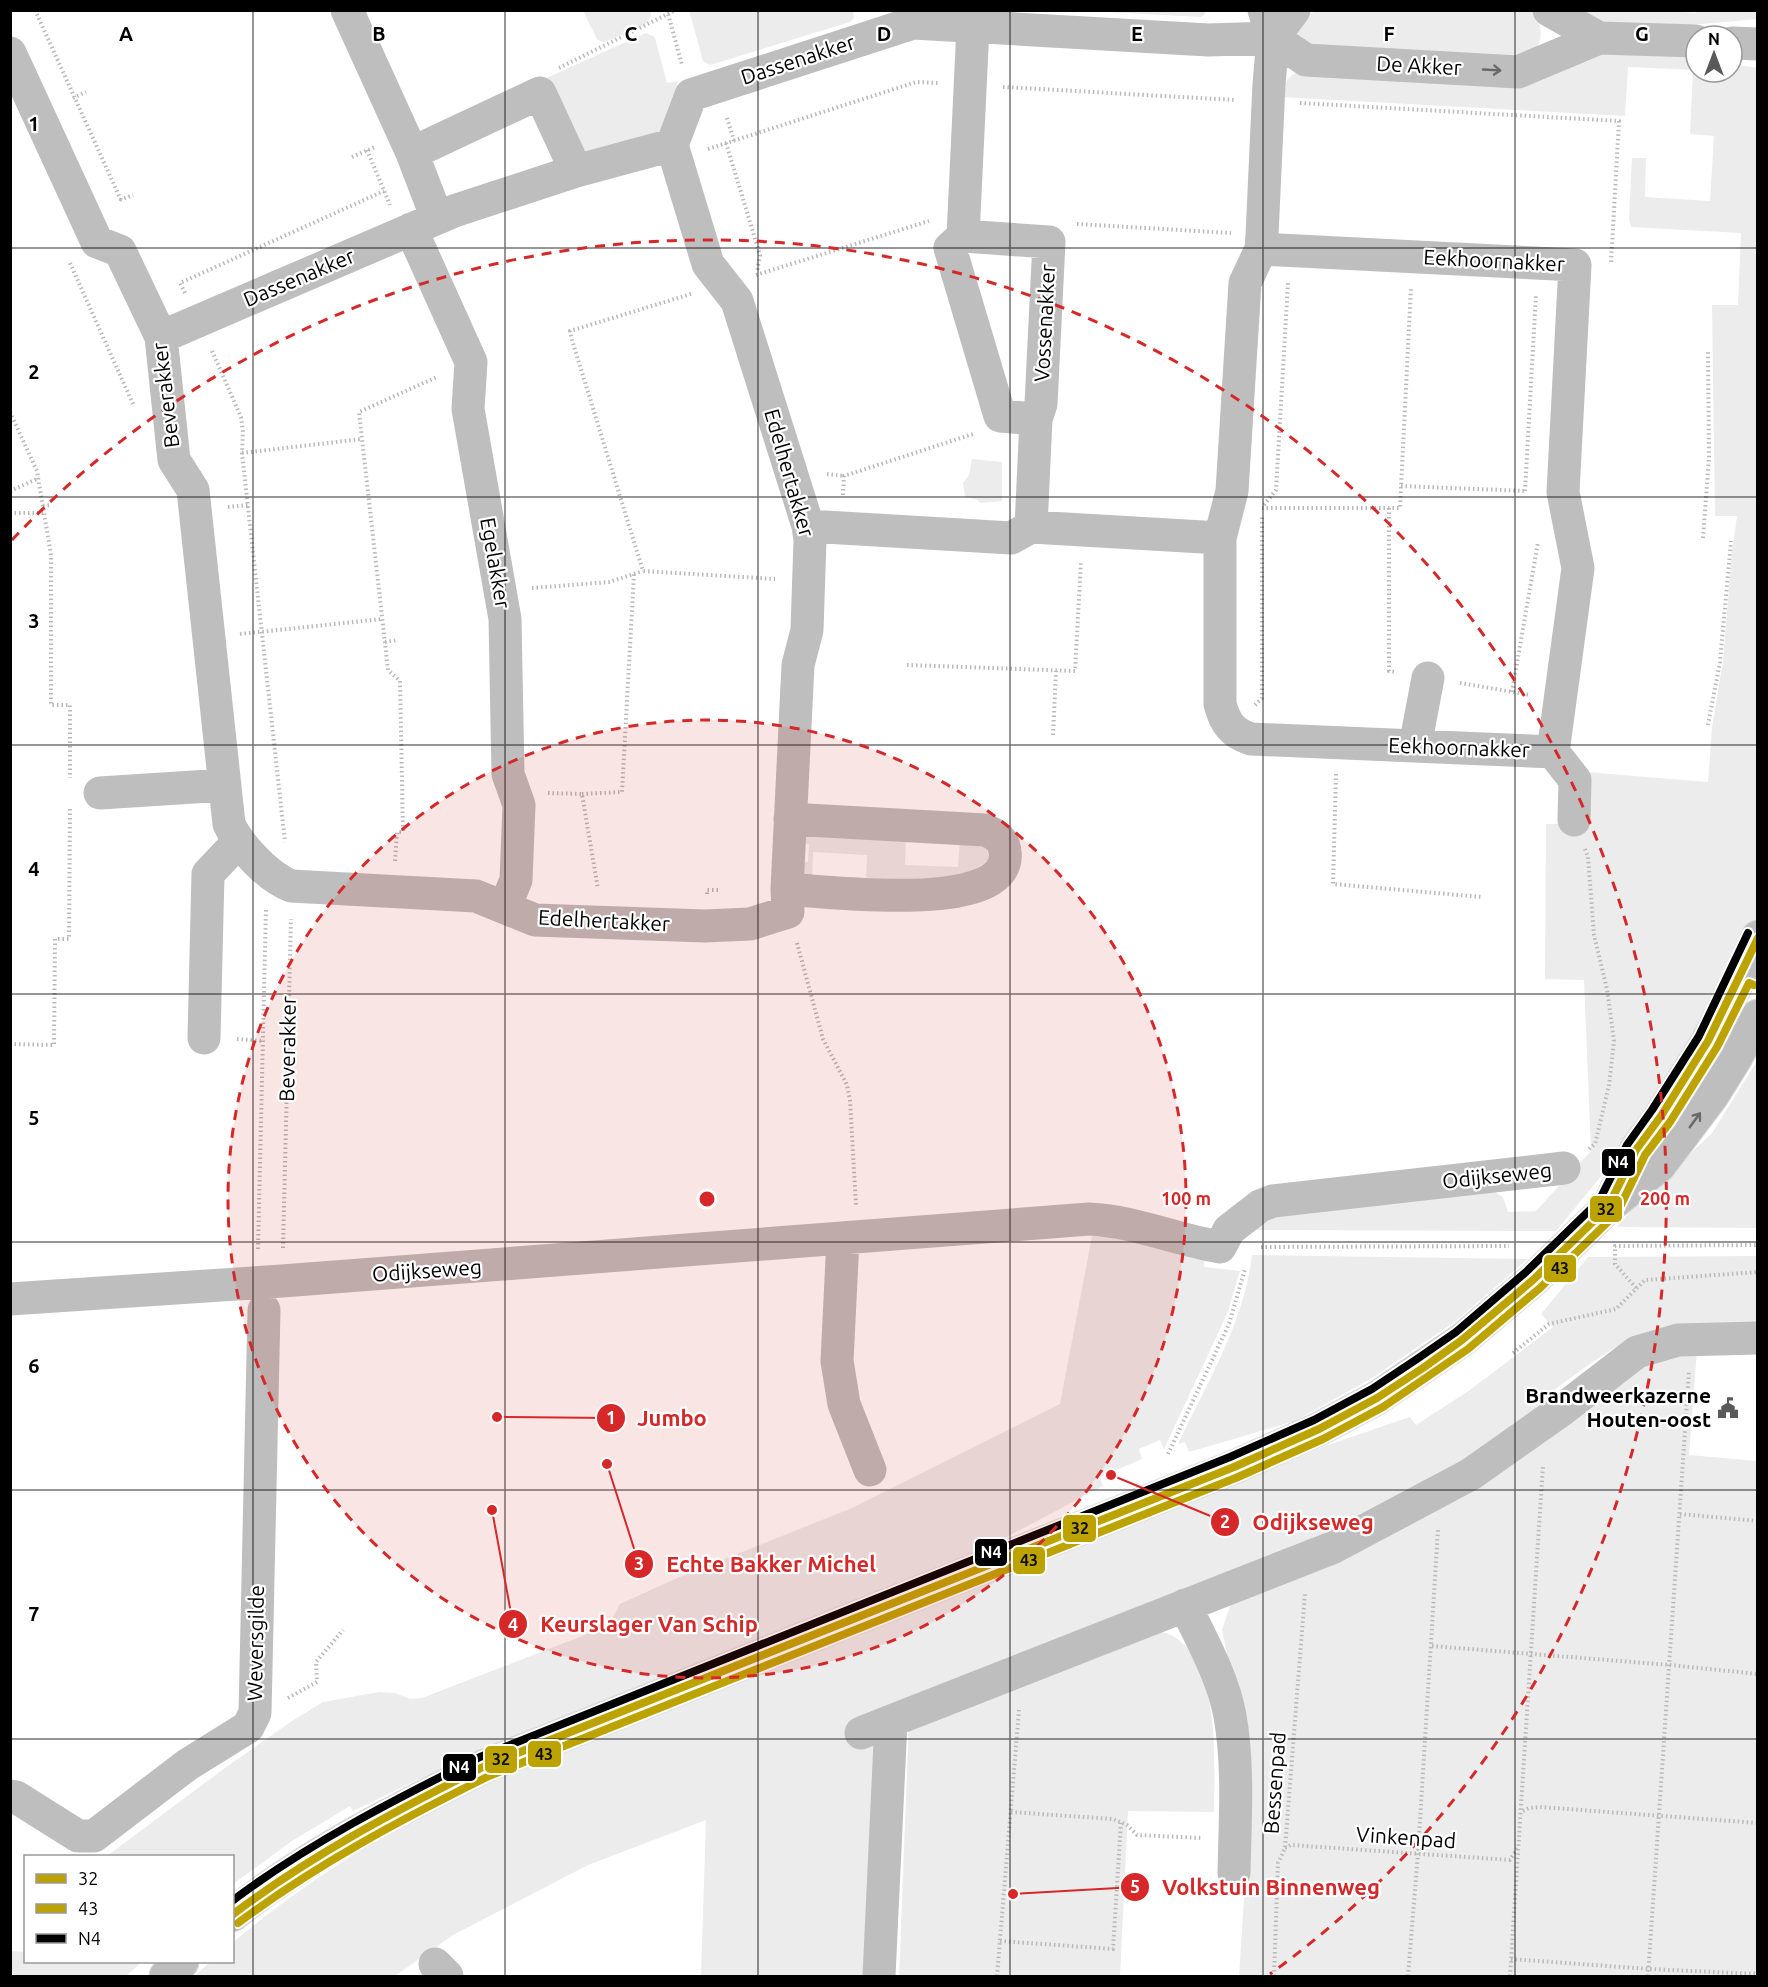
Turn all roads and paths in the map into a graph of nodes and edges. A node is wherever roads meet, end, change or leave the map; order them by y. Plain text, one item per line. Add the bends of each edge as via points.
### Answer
1 (35, 10) edge
2 (347, 10) edge
3 (676, 10) edge
4 (1294, 10) edge
5 (1549, 10) edge
6 (667, 13) edge
7 (910, 17) edge
8 (1269, 24) edge
9 (973, 27) junction
10 (1599, 38) junction
11 (1684, 41) edge
12 (10, 53) edge
13 (970, 85) junction
14 (540, 93) junction
15 (691, 95) junction
16 (1268, 102) junction
17 (367, 150) dead end
18 (674, 152) junction
19 (412, 153) junction
20 (576, 171) junction
21 (384, 191) junction
22 (121, 200) dead end
23 (1074, 224) dead end
24 (417, 227) junction
25 (963, 227) junction
26 (1271, 245) junction
27 (67, 255) dead end
28 (1412, 257) junction
29 (1611, 262) dead end
30 (1537, 263) junction
31 (724, 284) junction
32 (198, 321) junction
33 (161, 337) junction
34 (1708, 351) dead end
35 (470, 372) junction
36 (136, 411) dead end
37 (10, 412) edge
38 (1000, 416) junction
39 (1036, 419) junction
40 (362, 439) junction
41 (242, 453) dead end
42 (39, 478) junction
43 (1401, 486) junction
44 (10, 491) edge
45 (1525, 491) junction
46 (1563, 492) junction
47 (52, 505) dead end
48 (43, 506) junction
49 (1262, 508) junction
50 (1389, 508) junction
51 (10, 513) edge
52 (44, 513) junction
53 (1224, 523) junction
54 (808, 526) junction
55 (1030, 527) junction
56 (841, 528) junction
57 (1083, 530) junction
58 (1540, 533) dead end
59 (1703, 538) dead end
60 (1731, 541) dead end
61 (643, 571) junction
62 (776, 573) dead end
63 (634, 574) junction
64 (775, 579) junction
65 (500, 591) junction
66 (774, 591) dead end
67 (382, 619) junction
68 (210, 637) junction
69 (399, 640) dead end
70 (385, 642) junction
71 (907, 665) dead end
72 (1056, 671) junction
73 (1428, 678) junction
74 (1512, 692) junction
75 (1560, 700) junction
76 (1708, 725) dead end
77 (1229, 727) junction
78 (1053, 735) dead end
79 (1337, 743) junction
80 (1415, 746) junction
81 (1553, 752) junction
82 (70, 781) dead end
83 (225, 785) junction
84 (513, 791) junction
85 (100, 793) dead end
86 (582, 794) junction
87 (70, 804) dead end
88 (790, 819) junction
89 (1574, 820) joint
90 (239, 841) junction
91 (291, 886) junction
92 (727, 890) dead end
93 (394, 892) junction
94 (1482, 897) dead end
95 (787, 900) junction
96 (505, 907) junction
97 (603, 922) junction
98 (705, 926) junction
99 (1758, 937) edge
100 (1751, 972) edge
101 (1758, 1016) edge
102 (204, 1038) dead end
103 (10, 1044) edge
104 (1564, 1168) joint
105 (1608, 1207) junction
106 (850, 1239) junction
107 (1758, 1245) edge
108 (1509, 1246) dead end
109 (1615, 1246) dead end
110 (1257, 1247) dead end
111 (1615, 1252) dead end
112 (1245, 1258) dead end
113 (1758, 1272) edge
114 (282, 1281) junction
115 (1636, 1288) junction
116 (10, 1299) edge
117 (264, 1310) dead end
118 (1758, 1338) edge
119 (1513, 1353) dead end
120 (1689, 1368) dead end
121 (1168, 1454) dead end
122 (1543, 1465) dead end
123 (870, 1470) dead end
124 (1680, 1514) junction
125 (1758, 1521) edge
126 (1438, 1529) dead end
127 (1305, 1592) dead end
128 (1185, 1605) junction
129 (343, 1630) dead end
130 (1431, 1646) junction
131 (1531, 1655) junction
132 (1670, 1665) junction
133 (1758, 1674) edge
134 (1019, 1710) dead end
135 (255, 1713) junction
136 (10, 1796) edge
137 (1011, 1812) junction
138 (1522, 1812) junction
139 (1660, 1816) junction
140 (1121, 1822) junction
141 (1758, 1823) edge
142 (1235, 1840) junction
143 (1520, 1846) junction
144 (1285, 1848) junction
145 (1418, 1853) junction
146 (1234, 1874) dead end
147 (234, 1914) edge
148 (1000, 1941) junction
149 (1511, 1959) junction
150 (181, 1963) edge
151 (1649, 1969) junction
152 (1758, 1974) edge
153 (166, 1977) edge
154 (879, 1977) edge
155 (997, 1977) edge
156 (1274, 1977) edge
157 (1408, 1977) edge
158 (1510, 1977) edge
159 (1648, 1977) edge

1 - 22 path
2 - 19 street
3 - 6 path
4 - 8 street
5 - 10 street, De Akker
6 - 14 path via 540,77
6 - 15 path
7 - 9 street, Dassenakker
7 - 15 street, Dassenakker
8 - 9 street, Dassenakker via 1208,40
8 -> 10 street, De Akker via 1306,60 1518,72
8 - 16 street
9 - 13 street
10 - 11 street, De Akker
12 - 33 street, Beverakker via 97,242 120,251
13 - 16 path
13 - 18 path via 916,82
13 - 25 street
14 - 19 street
14 - 20 street
15 - 18 street
16 - 26 street
16 - 29 path via 1619,121
17 - 21 path
18 - 20 street, Dassenakker
18 - 31 street, Edelhertakker via 708,264
19 - 24 street
20 - 24 street, Dassenakker
21 - 24 path
21 - 32 path via 180,283
23 - 26 path
24 - 32 street, Dassenakker
24 - 35 street, Egelakker via 471,362
25 - 31 path via 942,217
25 - 38 street via 950,248
25 - 39 street, Vossenakker via 1049,242 1041,404
26 - 28 street, Eekhoornakker
26 - 49 path via 1276,490
26 - 53 street via 1245,283 1232,491
27 - 36 path
28 - 30 street, Eekhoornakker
28 - 43 path
30 - 45 path
30 - 46 street, Eekhoornakker via 1575,265
31 - 54 street, Edelhertakker via 737,301
31 - 61 path via 570,331
32 - 33 street, Dassenakker
33 - 68 street, Beverakker via 174,460 193,490
34 - 59 path via 1709,458
35 - 40 path via 442,375 359,412
35 - 65 street, Egelakker via 468,409
37 - 42 path
38 - 39 street
38 - 56 path via 987,430 844,476
39 - 55 street, Vossenakker
40 - 41 path
40 - 67 path
42 - 44 path
42 - 48 path
43 - 45 path
43 - 50 path via 1400,508
45 - 46 path
46 - 75 street, Eekhoornakker via 1578,568
47 - 48 path
48 - 52 path
49 - 50 path
49 - 53 path
49 - 77 path via 1262,698
50 - 73 path via 1389,671
51 - 52 path
52 - 82 path via 51,555 51,705 70,705
53 - 57 street
53 - 77 street via 1221,704
54 - 56 street
54 - 88 street, Edelhertakker via 811,554 807,630 798,665
55 - 56 street via 1011,537
55 - 57 street
57 - 72 path via 1075,671
58 - 74 path
60 - 76 path via 1720,662
61 - 63 path
61 - 64 path
62 - 64 path
63 - 65 path via 609,582
63 - 86 path via 622,792
64 - 66 path
65 - 84 street, Egelakker via 505,628 508,774
67 - 68 path
67 - 70 path
68 - 83 street, Beverakker
69 - 70 path
70 - 93 path via 388,670 400,681 403,832 397,832
71 - 72 path
72 - 78 path
73 - 74 path
73 - 80 street
74 - 75 path
75 - 81 street, Eekhoornakker
77 - 79 street, Eekhoornakker via 1251,740
79 - 80 street, Eekhoornakker
79 - 94 path via 1333,884
80 - 81 street, Eekhoornakker
81 - 89 street via 1575,780
83 - 85 street
83 - 90 street, Beverakker via 229,824
84 - 86 path
84 - 96 street, Egelakker via 519,805 516,880
86 - 97 path
87 - 103 path via 69,939 55,939 54,1045
88 - 95 street, Edelhertakker
88 - 95 street, Edelhertakker via 985,830 1000,839 1006,855 1005,864 992,879 944,895
89 - 104 path via 1588,857 1594,934 1614,1041 1609,1085 1595,1144
90 - 91 street, Beverakker via 272,876
90 - 102 street via 208,874
91 - 93 street, Edelhertakker
91 - 114 path, Beverakker
92 - 98 path via 707,890
93 - 96 street, Edelhertakker via 476,896
95 - 98 street, Edelhertakker via 750,924
95 - 106 path via 823,1039 848,1085
96 - 97 street, Edelhertakker via 535,920
97 - 98 street, Edelhertakker
99 - 100 street
100 - 105 street via 1636,1150
105 -> 101 street via 1659,1166 1689,1128
104 - 106 street, Odijkseweg via 1273,1201 1229,1230 1220,1247 1119,1222 1089,1219
105 - 147 street via 1533,1280 1462,1340 1377,1398 1319,1428 1234,1467 485,1766 353,1833
106 - 114 street, Odijkseweg
106 - 123 street via 837,1361 844,1404
107 - 109 path
108 - 110 path
111 - 115 path via 1615,1264
112 - 121 path via 1243,1279 1229,1324
113 - 115 path via 1649,1279
114 - 116 street, Odijkseweg
115 - 119 path via 1616,1309 1548,1324
117 - 135 street, Weversgilde
118 - 128 street via 1678,1340 1637,1352 1471,1474 1332,1548
120 - 124 path
122 - 131 path
124 - 125 path
124 - 132 path
126 - 130 path
127 - 144 path, Bessenpad
128 - 142 street via 1218,1675 1230,1716
128 - 154 street via 881,1727
129 - 135 path via 316,1662 317,1682
130 - 131 path
130 - 145 path
131 - 132 path
131 - 138 path
132 - 133 path
132 - 139 path
134 - 137 path
135 - 136 street, Weversgilde via 248,1727 187,1765 94,1836 78,1836
137 - 140 path
137 - 148 path
138 - 139 path via 1540,1807
138 - 143 path
139 - 141 path
139 - 151 path
140 - 142 path via 1137,1834
140 - 148 path via 1113,1949
142 - 146 street
143 - 145 path, Vinkenpad via 1510,1860
143 - 149 path
144 - 145 path, Vinkenpad via 1292,1845
144 - 156 path, Bessenpad via 1278,1863
145 - 157 path
148 - 155 path
149 - 151 path
149 - 158 path
150 - 153 street
151 - 152 path
151 - 159 path

